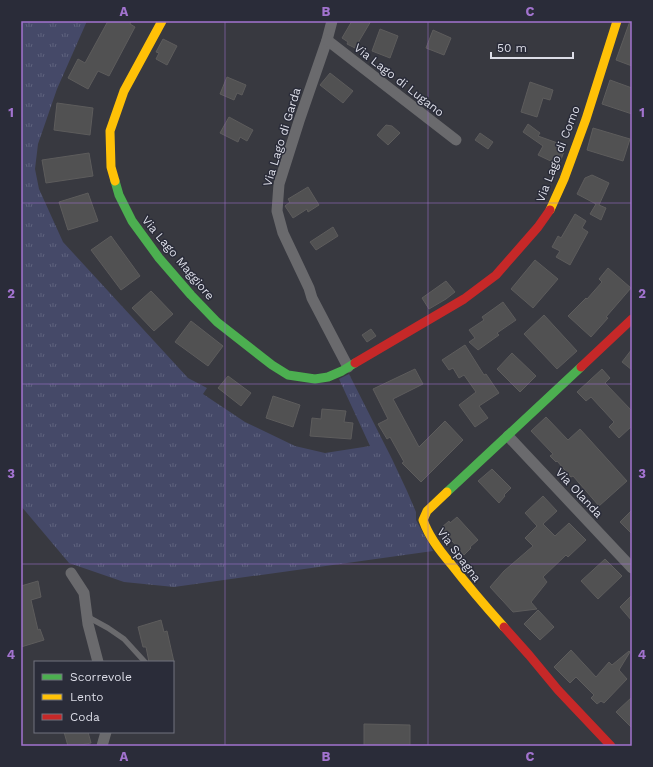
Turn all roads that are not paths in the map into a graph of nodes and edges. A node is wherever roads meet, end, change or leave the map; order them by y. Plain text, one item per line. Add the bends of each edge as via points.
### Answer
1 (162, 21) edge
2 (332, 21) edge
3 (617, 21) edge
4 (327, 40) junction
5 (456, 140) dead end
6 (632, 319) edge
7 (348, 367) junction
8 (508, 436) junction
9 (632, 568) edge
10 (71, 573) dead end
11 (87, 617) junction
12 (98, 661) edge
13 (144, 661) edge
14 (106, 733) edge
15 (102, 746) edge
16 (611, 746) edge

1 - 7 street, Via Lago Maggiore via 124,91 110,131 111,167 119,195 132,221 159,258 217,322 272,365 288,375 315,379 328,377
2 - 4 street, Via Lago di Garda
3 - 7 street, Via Lago di Como via 564,179 552,206 538,227 496,275 464,299
4 - 5 street, Via Lago di Lugano
4 - 7 street, Via Lago di Garda via 279,184 278,211 283,234 312,298
6 - 8 street, Via Spagna
8 - 9 street, Via Olanda
8 - 16 street, Via Spagna via 427,511 423,520 435,544 468,588
10 - 11 street via 84,593
11 - 12 street
11 - 13 lane via 124,639
14 - 15 street

